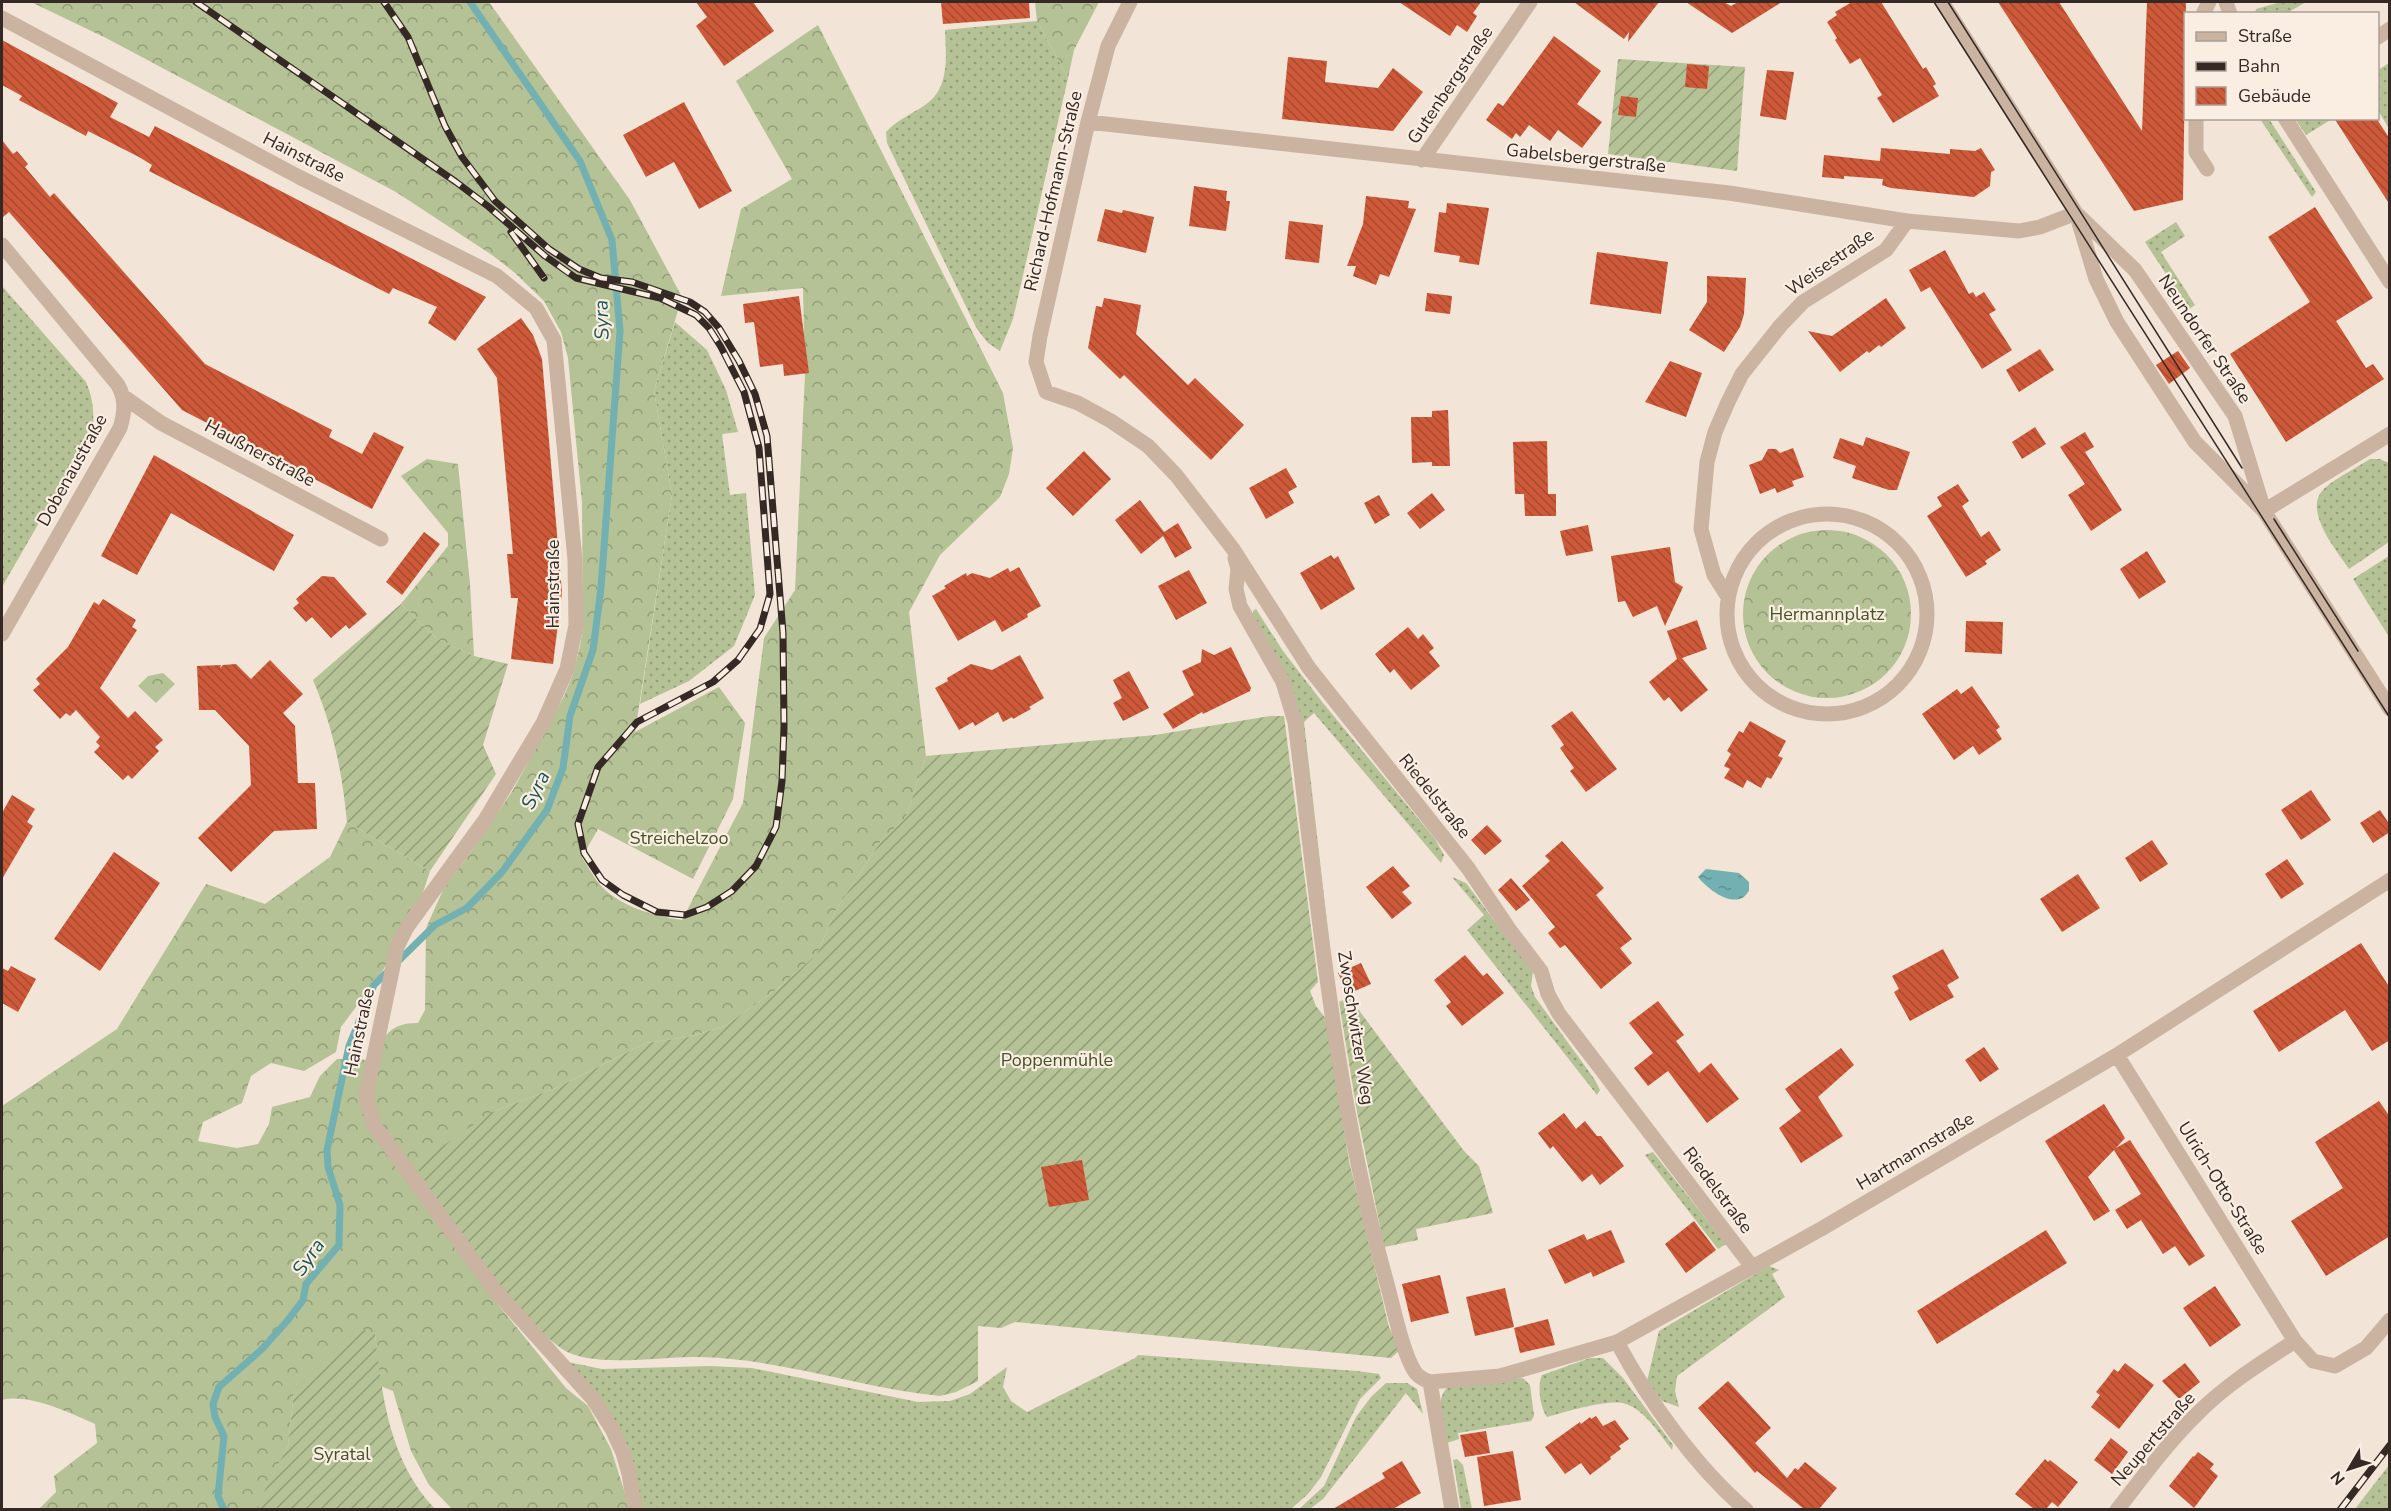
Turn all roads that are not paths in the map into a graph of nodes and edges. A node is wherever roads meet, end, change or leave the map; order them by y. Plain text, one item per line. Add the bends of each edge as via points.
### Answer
1 (1130, 2) edge
2 (1530, 2) edge
3 (1942, 2) edge
4 (2, 18) edge
5 (2196, 120) edge
6 (2285, 120) edge
7 (1088, 122) junction
8 (1422, 160) junction
9 (2207, 169) dead end
10 (2076, 213) junction
11 (1906, 221) junction
12 (2, 245) edge
13 (2390, 282) edge
14 (1046, 392) joint
15 (124, 398) junction
16 (2390, 434) edge
17 (2264, 511) junction
18 (381, 538) dead end
19 (1233, 549) junction
20 (1728, 597) junction
21 (2, 634) edge
22 (2390, 709) edge
23 (2390, 880) edge
24 (2117, 1055) junction
25 (1753, 1268) junction
26 (2390, 1320) edge
27 (2295, 1341) junction
28 (1617, 1342) junction
29 (1430, 1382) junction
30 (635, 1509) edge
31 (1452, 1509) edge
32 (1746, 1509) edge
33 (2117, 1509) edge

1 - 7 street, Richard-Hofmann-Straße via 1108,46
2 - 8 street, Gutenbergstraße
3 - 10 street, Neundorfer Straße
4 - 30 street, Hainstraße via 299,177 497,276 536,308 554,340 575,560 576,625 567,669 543,723 485,820 407,927 397,947 366,1095 375,1125 494,1289 593,1399 612,1429 629,1474
5 - 9 street via 2196,152
6 - 13 street
7 - 8 street, Gabelsbergerstraße
7 - 14 street, Richard-Hofmann-Straße via 1040,336 1036,362
8 - 11 street, Gabelsbergerstraße via 1729,193
10 - 11 street, Gabelsbergerstraße via 2019,231
10 - 17 street, Neundorfer Straße via 2096,279 2117,322 2195,442
10 - 17 street, Neundorfer Straße via 2135,270 2235,416
11 - 20 street, Weisestraße via 1886,250 1803,302 1742,374 1728,402 1707,462 1701,529 1714,575
12 - 15 street, Dobenaustraße
14 - 19 street, Riedelstraße via 1078,403 1148,446 1176,475
15 - 18 street, Haußnerstraße via 161,423
15 - 21 street, Dobenaustraße via 120,428
16 - 17 street
17 - 22 street, Neundorfer Straße
19 - 25 street, Riedelstraße via 1309,668 1468,868 1541,972 1559,1014
19 - 29 street, Zwoschwitzer Weg via 1240,606 1283,682 1295,722 1330,996 1357,1157 1403,1340 1416,1374
20 - 20 street via 1729,636 1745,672 1774,699 1810,713 1850,712 1886,696 1912,667 1926,631 1925,591 1909,556 1881,529 1844,514 1804,516 1769,532 1742,560
23 - 24 street, Hartmannstraße
24 - 25 street, Hartmannstraße
24 - 27 street, Ulrich-Otto-Straße
25 - 28 street, Hartmannstraße
26 - 27 street via 2366,1348 2335,1366 2313,1361
27 - 33 street, Neupertstraße via 2246,1372 2198,1413
28 - 29 street, Hartmannstraße via 1500,1376
28 - 32 street via 1665,1419 1718,1483
29 - 31 street

